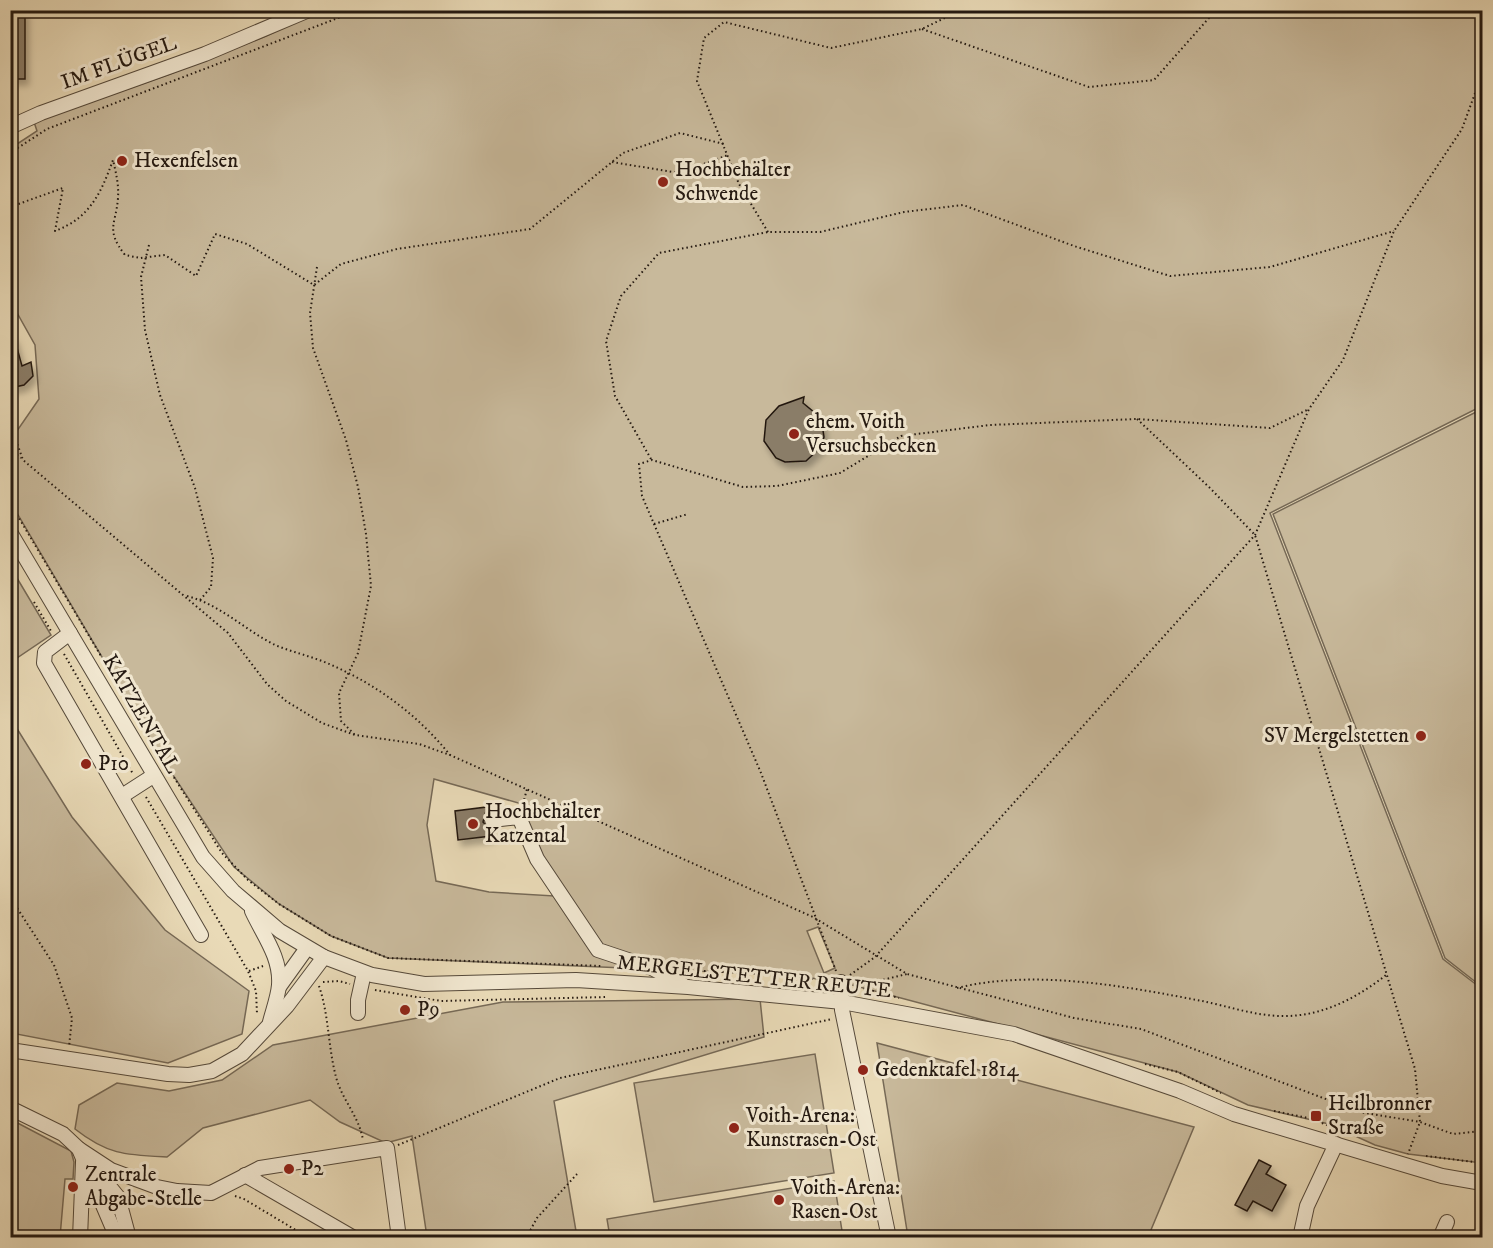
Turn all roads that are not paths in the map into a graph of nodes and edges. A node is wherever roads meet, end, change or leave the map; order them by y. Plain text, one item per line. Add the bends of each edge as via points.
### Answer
1 (309, 10) edge
2 (10, 127) edge
3 (10, 532) edge
4 (70, 633) junction
5 (153, 776) junction
6 (122, 796) junction
7 (492, 820) dead end
8 (250, 907) junction
9 (201, 935) dead end
10 (307, 948) junction
11 (324, 957) junction
12 (364, 973) junction
13 (841, 982) road end
14 (279, 987) junction
15 (688, 987) junction
16 (843, 1009) junction
17 (358, 1014) dead end
18 (270, 1022) junction
19 (10, 1050) edge
20 (10, 1108) edge
21 (1336, 1144) junction
22 (85, 1158) junction
23 (245, 1176) junction
24 (1482, 1183) edge
25 (1447, 1222) dead end
26 (80, 1238) edge
27 (117, 1238) edge
28 (129, 1238) edge
29 (354, 1238) edge
30 (399, 1238) edge
31 (889, 1238) edge
32 (1300, 1238) edge
33 (1440, 1238) edge

1 - 2 street, IM FLÜGEL via 205,54
3 - 4 street, KATZENTAL
4 - 5 street, KATZENTAL
4 - 6 street via 45,652 44,663
5 - 6 street
5 - 8 street, KATZENTAL via 202,857
6 - 9 street
7 - 15 street via 519,818 537,859 598,950 652,968
8 - 10 street, KATZENTAL
8 - 14 street, KATZENTAL via 275,957
10 - 11 street, KATZENTAL
10 - 14 street, KATZENTAL
11 - 12 street, MERGELSTETTER REUTE
11 - 18 street, KATZENTAL
12 - 15 street, MERGELSTETTER REUTE via 424,984 576,980
12 - 17 street
13 - 16 street
14 - 18 street, KATZENTAL
15 - 16 street, MERGELSTETTER REUTE
16 - 21 street, MERGELSTETTER REUTE via 1014,1034 1180,1091 1234,1114
16 - 31 street
18 - 19 street, KATZENTAL via 256,1041 230,1063 189,1075
20 - 22 street via 63,1134
21 - 24 street, MERGELSTETTER REUTE via 1442,1176
21 - 32 street via 1306,1206
22 - 23 street via 177,1191 212,1193
22 - 26 street
22 - 27 street
22 - 28 street via 118,1197
23 - 29 street
23 - 30 street via 260,1168 387,1148
25 - 33 street

